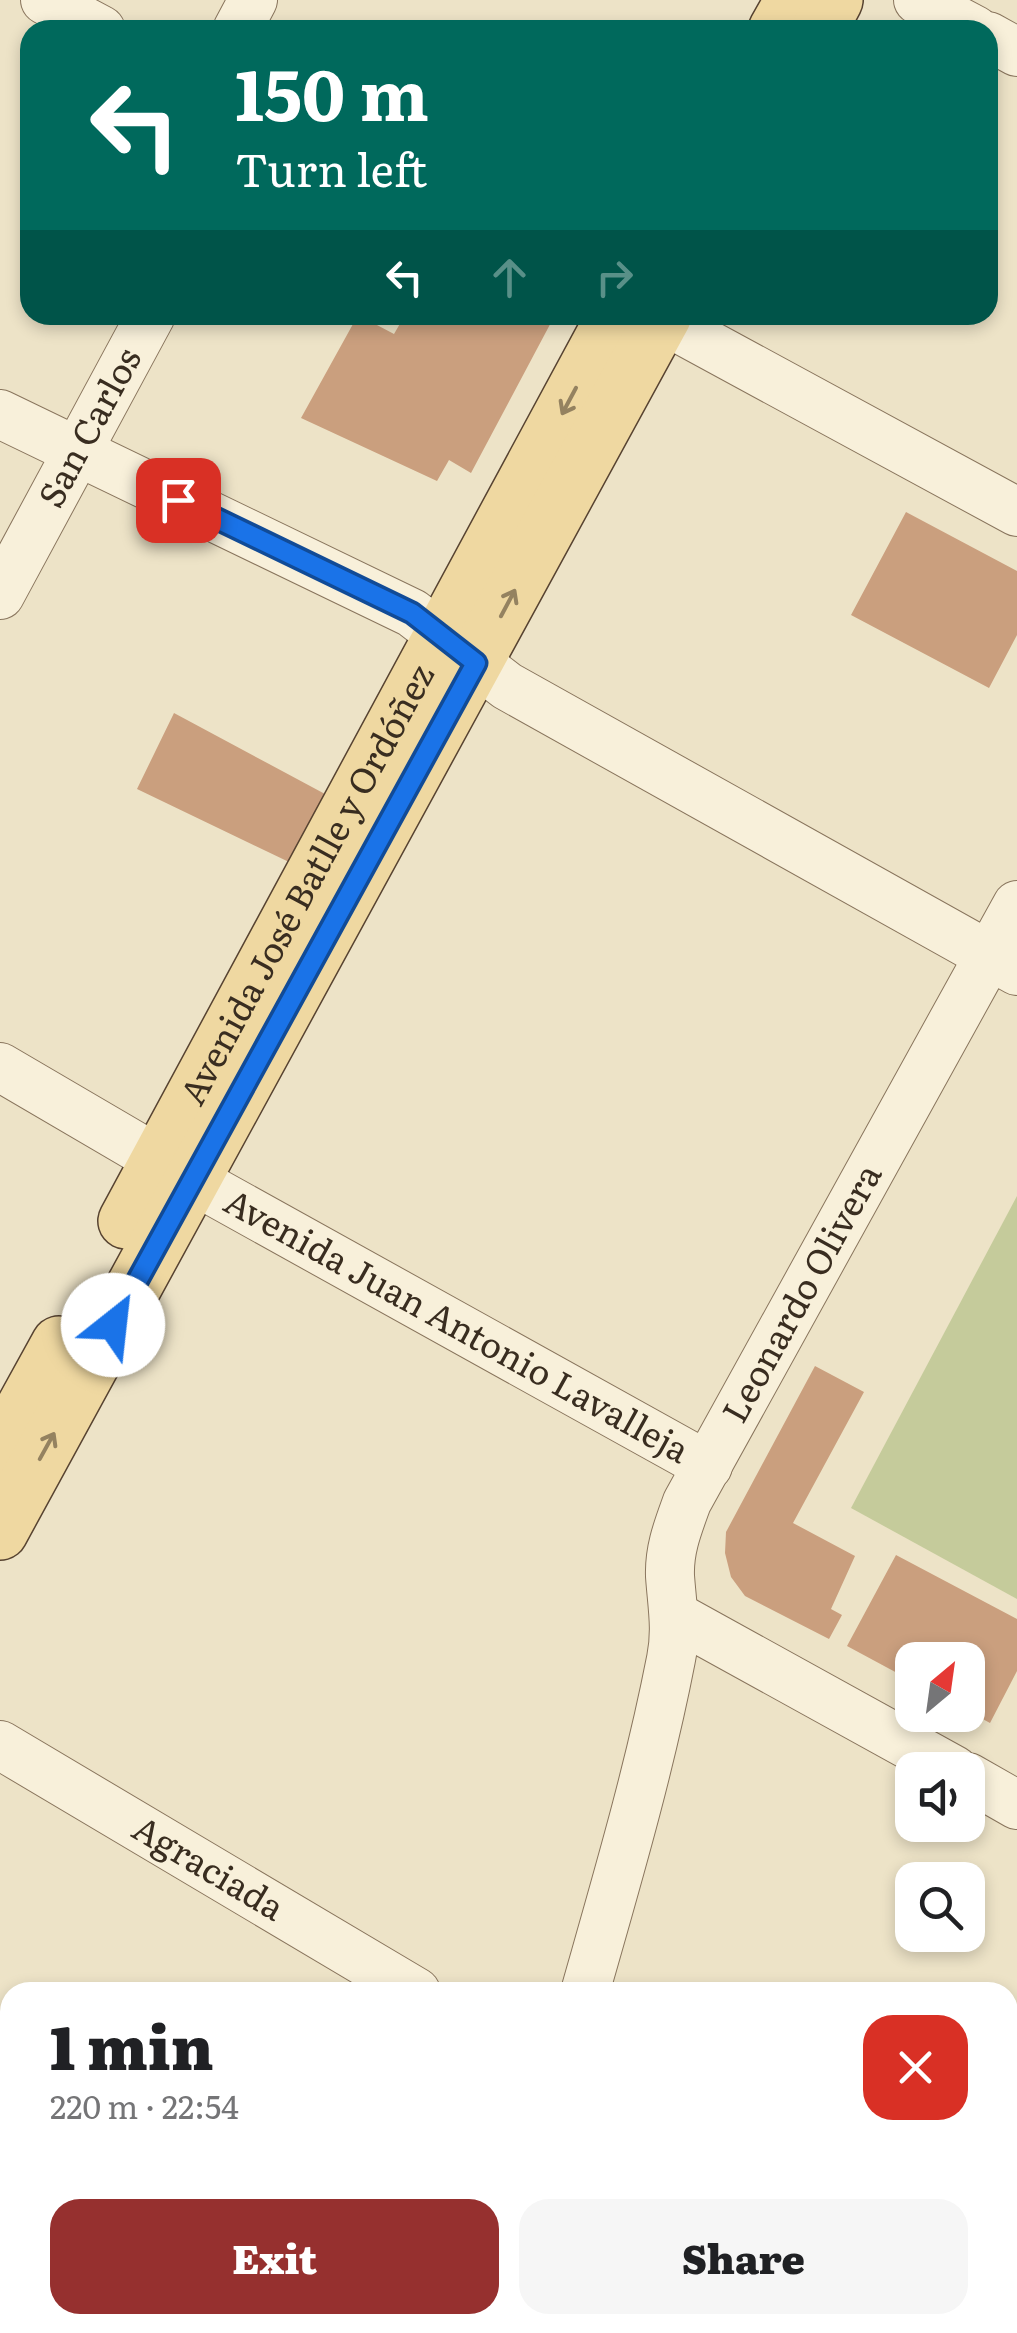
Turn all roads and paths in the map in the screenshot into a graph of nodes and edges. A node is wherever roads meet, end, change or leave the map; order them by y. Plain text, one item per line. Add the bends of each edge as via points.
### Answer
1 (44, 0) edge
2 (918, 0) edge
3 (83, 20) edge
4 (956, 20) edge
5 (147, 325) edge
6 (643, 325) edge
7 (665, 325) edge
8 (0, 414) edge
9 (78, 452) junction
10 (1017, 512) edge
11 (0, 594) edge
12 (459, 650) junction
13 (1017, 905) edge
14 (1003, 963) edge
15 (0, 1067) edge
16 (176, 1170) junction
17 (0, 1451) edge
18 (708, 1466) junction
19 (0, 1532) edge
20 (675, 1616) junction
21 (0, 1745) edge
22 (921, 1752) edge
23 (985, 1786) edge
24 (1017, 1804) edge
25 (399, 1982) edge
26 (588, 1982) edge

1 - 3 street
2 - 4 street
5 - 9 street, San Carlos
6 - 12 main road, Avenida José Batlle y Ordóñez
7 - 10 street
8 - 9 street
9 - 11 street, San Carlos
9 - 12 street via 412,613
12 - 14 street via 506,686
12 - 16 main road, Avenida José Batlle y Ordóñez
13 - 14 street, Leonardo Olivera
14 - 18 street, Leonardo Olivera
15 - 16 street, Avenida Juan Antonio Lavalleja
16 - 17 main road, Avenida José Batlle y Ordóñez
16 - 18 street, Avenida Juan Antonio Lavalleja
19 -> 16 main road, Avenida José Batlle y Ordóñez
18 - 20 street, Leonardo Olivera via 673,1542
20 - 22 street
20 - 26 street, Leonardo Olivera via 664,1690
21 - 25 street, Agraciada
23 - 24 street

